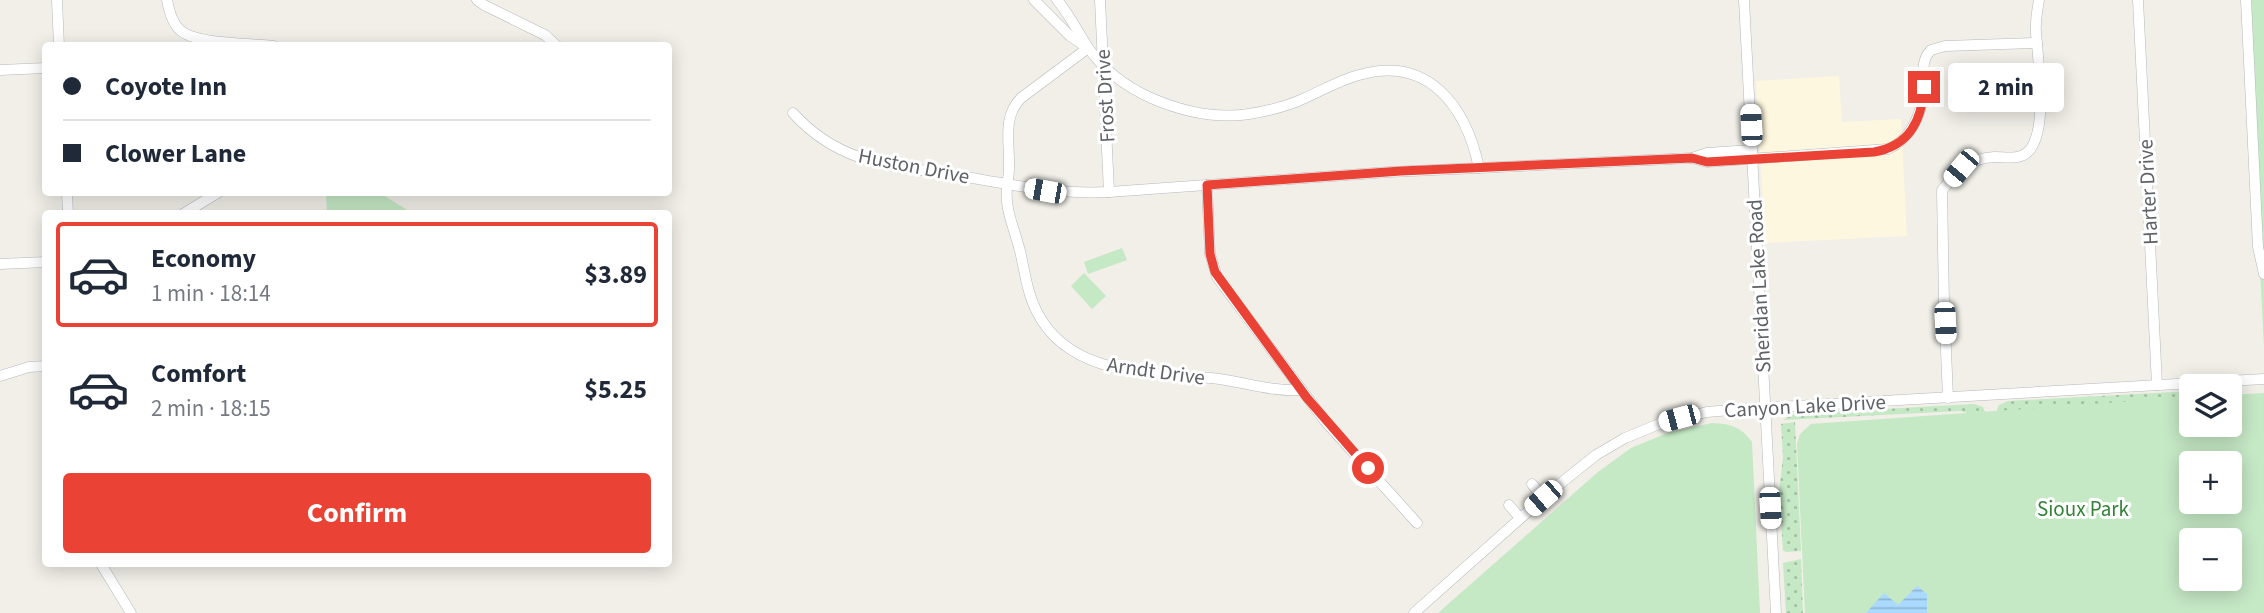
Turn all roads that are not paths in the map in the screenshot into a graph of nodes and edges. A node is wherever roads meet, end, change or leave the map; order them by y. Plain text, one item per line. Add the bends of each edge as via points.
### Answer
1 (57, 0) edge
2 (167, 0) edge
3 (477, 0) edge
4 (1034, 0) edge
5 (1057, 0) edge
6 (1100, 0) edge
7 (1744, 0) edge
8 (2039, 0) edge
9 (2138, 0) edge
10 (2246, 0) edge
11 (59, 42) edge
12 (235, 42) edge
13 (553, 42) edge
14 (2037, 43) junction
15 (1088, 48) junction
16 (1103, 65) junction
17 (42, 68) edge
18 (0, 70) edge
19 (793, 113) dead end
20 (1753, 155) junction
21 (1479, 168) junction
22 (1007, 185) junction
23 (1207, 185) junction
24 (1109, 192) junction
25 (212, 196) edge
26 (190, 210) edge
27 (42, 262) edge
28 (0, 264) edge
29 (2264, 274) edge
30 (42, 366) edge
31 (0, 376) edge
32 (2264, 379) edge
33 (2157, 385) junction
34 (1301, 390) junction
35 (1948, 398) junction
36 (1765, 407) junction
37 (1532, 484) dead end
38 (1543, 498) junction
39 (1509, 505) dead end
40 (1520, 518) junction
41 (1417, 523) dead end
42 (103, 567) edge
43 (131, 613) edge
44 (1414, 613) edge
45 (1776, 613) edge

1 - 11 street
2 - 12 street via 173,19 186,34
3 - 13 street
4 - 15 street
5 - 15 street
6 - 16 street, Frost Drive
7 - 20 street, Sheridan Lake Road
8 - 14 street
9 - 33 street, Harter Drive
10 - 29 street via 2258,247
14 - 20 street, Huston Drive via 1931,50 1924,61 1921,108 1904,140 1888,149
14 - 35 street via 2040,113 2031,148 2022,156 1969,162 1942,190
15 - 16 street
15 - 22 street, Arndt Drive via 1014,105 1009,119
16 - 21 street via 1151,98 1222,115 1281,107 1369,72 1416,75 1437,85 1450,100
16 - 24 street, Frost Drive
17 - 18 street
19 - 22 street, Huston Drive via 815,134 858,157
20 - 21 street, Huston Drive via 1707,162 1692,158
20 - 36 street, Sheridan Lake Road
21 - 23 street, Huston Drive
22 - 24 street, Huston Drive
22 - 34 street, Arndt Drive via 1007,206 1033,303 1047,329 1074,352 1122,369
23 - 24 street, Huston Drive
23 - 34 street via 1215,272
25 - 26 street
27 - 28 street
30 - 31 street
32 - 33 street, Canyon Lake Drive
33 - 35 street, Canyon Lake Drive
34 - 41 street
35 - 36 street, Canyon Lake Drive
36 - 38 street, Canyon Lake Drive via 1693,415 1639,431 1596,455
36 - 45 street, Sheridan Lake Road
37 - 38 street
38 - 40 street, Canyon Lake Drive
39 - 40 street
40 - 44 street, Canyon Lake Drive
42 - 43 street

